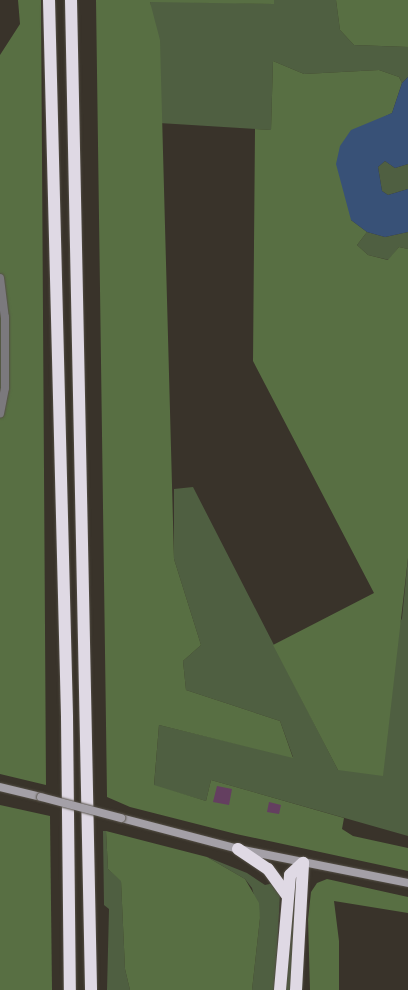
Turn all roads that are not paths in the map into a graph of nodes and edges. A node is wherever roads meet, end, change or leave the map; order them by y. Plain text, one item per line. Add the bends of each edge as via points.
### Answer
1 (49, 0) edge
2 (71, 0) edge
3 (0, 278) edge
4 (0, 414) edge
5 (0, 786) edge
6 (238, 849) junction
7 (303, 863) junction
8 (408, 883) edge
9 (287, 895) junction
10 (91, 969) junction
11 (70, 990) edge
12 (91, 990) edge
13 (98, 990) edge
14 (280, 990) edge
15 (296, 990) edge

1 - 11 highway via 67,726
2 - 10 highway
3 - 4 street via 5,333 5,388
5 - 6 main road, bridge
6 - 7 main road
6 - 9 highway via 268,869
7 - 8 main road
7 - 9 highway via 290,875
7 - 15 highway
9 - 14 highway
10 - 12 highway
10 - 13 highway

